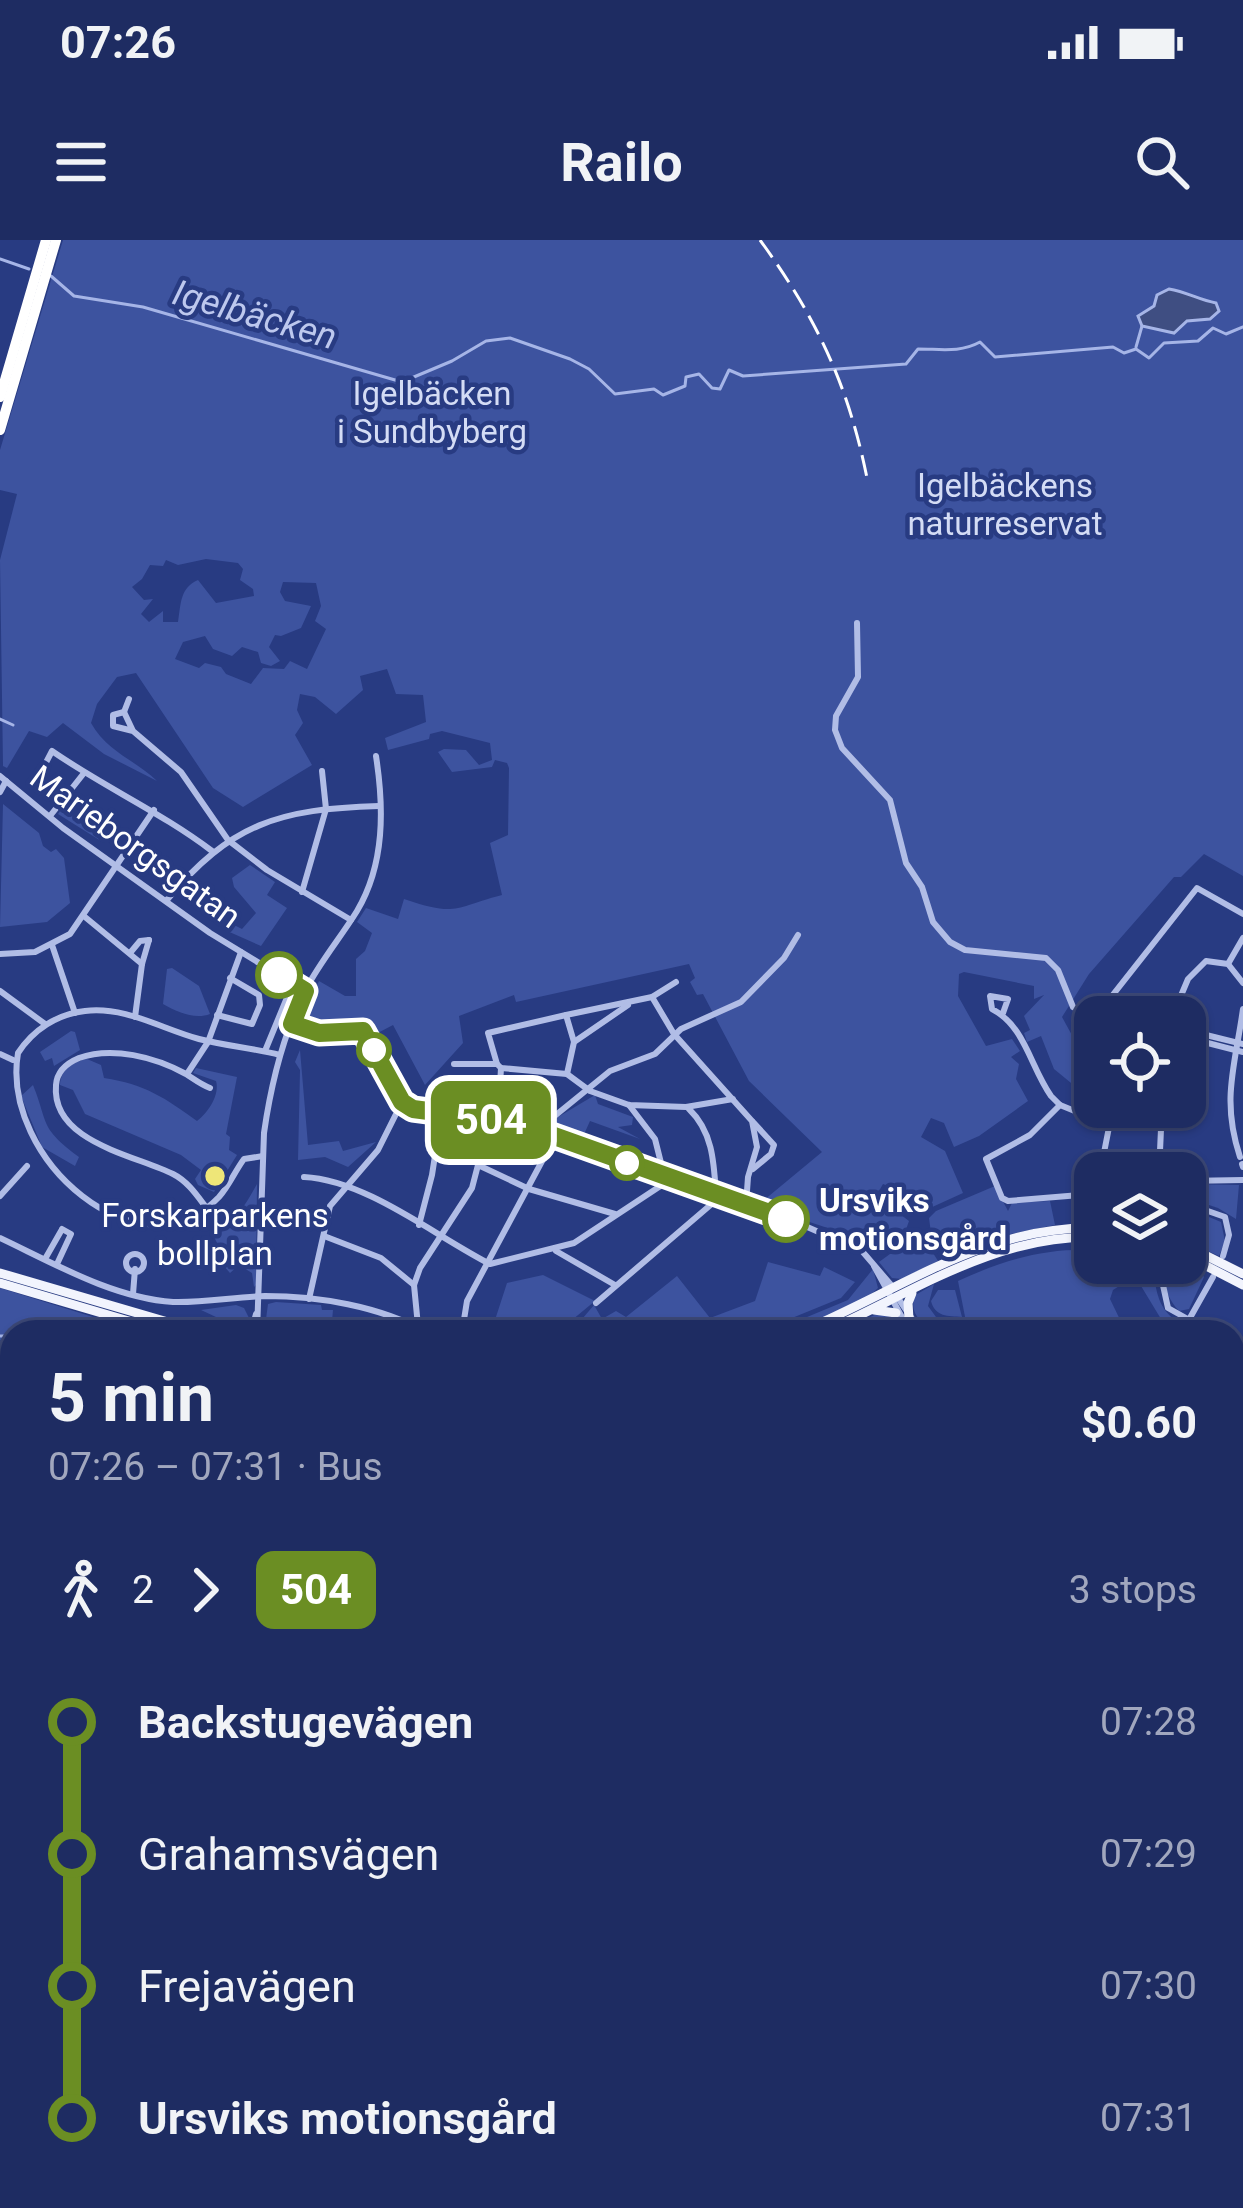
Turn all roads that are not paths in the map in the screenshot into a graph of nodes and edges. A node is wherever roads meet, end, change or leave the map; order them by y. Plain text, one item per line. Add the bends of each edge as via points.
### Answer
1 (46, 240) edge
2 (56, 240) edge
3 (26, 322) junction
4 (0, 397) edge
5 (0, 430) edge
6 (857, 622) dead end
7 (129, 699) dead end
8 (124, 712) junction
9 (133, 730) junction
10 (376, 756) dead end
11 (322, 771) dead end
12 (84, 773) junction
13 (39, 776) dead end
14 (3, 778) edge
15 (0, 792) edge
16 (379, 806) junction
17 (326, 809) junction
18 (154, 810) junction
19 (50, 816) junction
20 (228, 840) junction
21 (212, 851) junction
22 (118, 865) junction
23 (302, 892) junction
24 (166, 902) junction
25 (1243, 914) edge
26 (85, 916) junction
27 (351, 920) junction
28 (798, 935) dead end
29 (1243, 938) edge
30 (52, 945) junction
31 (241, 952) junction
32 (130, 953) junction
33 (0, 954) edge
34 (142, 964) junction
35 (1228, 964) junction
36 (230, 978) junction
37 (676, 982) dead end
38 (1243, 982) edge
39 (292, 983) junction
40 (0, 991) edge
41 (305, 991) junction
42 (1112, 996) edge
43 (1179, 996) edge
44 (652, 997) junction
45 (634, 1000) junction
46 (1074, 1007) edge
47 (1243, 1009) edge
48 (75, 1012) junction
49 (1003, 1013) dead end
50 (217, 1015) junction
51 (566, 1015) junction
52 (135, 1017) junction
53 (45, 1024) junction
54 (292, 1024) junction
55 (674, 1034) junction
56 (208, 1042) junction
57 (574, 1042) junction
58 (1240, 1047) edge
59 (265, 1051) junction
60 (280, 1054) junction
61 (0, 1059) edge
62 (454, 1064) dead end
63 (499, 1066) junction
64 (567, 1074) junction
65 (187, 1075) junction
66 (210, 1088) dead end
67 (590, 1091) junction
68 (733, 1099) junction
69 (402, 1102) junction
70 (629, 1105) junction
71 (1060, 1105) junction
72 (686, 1107) junction
73 (1074, 1111) edge
74 (441, 1115) junction
75 (472, 1120) junction
76 (498, 1120) junction
77 (752, 1121) junction
78 (543, 1132) junction
79 (555, 1137) junction
80 (20, 1156) dead end
81 (263, 1156) junction
82 (1242, 1162) edge
83 (478, 1165) junction
84 (28, 1166) junction
85 (38, 1176) dead end
86 (304, 1177) dead end
87 (667, 1177) junction
88 (748, 1177) junction
89 (1243, 1180) edge
90 (1206, 1183) edge
91 (344, 1187) junction
92 (529, 1189) junction
93 (0, 1196) edge
94 (718, 1196) junction
95 (1074, 1196) edge
96 (76, 1204) dead end
97 (746, 1205) junction
98 (205, 1207) junction
99 (1206, 1210) edge
100 (617, 1215) junction
101 (418, 1225) junction
102 (1074, 1229) edge
103 (322, 1235) junction
104 (0, 1238) edge
105 (440, 1238) junction
106 (1074, 1239) edge
107 (556, 1251) junction
108 (1206, 1256) edge
109 (1223, 1256) dead end
110 (45, 1258) junction
111 (57, 1264) junction
112 (490, 1264) junction
113 (1206, 1267) edge
114 (135, 1269) dead end
115 (0, 1273) edge
116 (1243, 1274) edge
117 (1213, 1277) dead end
118 (0, 1283) edge
119 (1163, 1284) edge
120 (414, 1285) junction
121 (615, 1286) junction
122 (1243, 1286) edge
123 (915, 1288) junction
124 (133, 1294) junction
125 (892, 1294) junction
126 (260, 1297) junction
127 (309, 1299) junction
128 (596, 1303) dead end
129 (869, 1311) junction
130 (896, 1312) junction
131 (910, 1319) joint
132 (125, 1320) edge
133 (161, 1320) edge
134 (258, 1320) edge
135 (395, 1320) edge
136 (420, 1320) edge
137 (464, 1320) edge
138 (829, 1320) edge
139 (850, 1320) edge
140 (902, 1320) edge
141 (1187, 1320) joint

1 - 3 highway
2 - 3 highway
3 - 4 highway
3 - 5 highway
6 - 46 street via 858,677 835,730 890,800 932,922 965,950 1046,958
7 - 8 street
8 - 9 street
8 - 9 street via 113,715 113,726
9 - 20 street via 181,772
10 - 16 street
11 - 17 street
12 - 13 street via 52,751
12 - 18 street
12 - 19 street
14 - 15 street
14 - 19 street, Marieborgsgatan
16 - 17 street
16 - 27 street via 375,872
17 - 20 street
17 - 23 street
18 - 21 street
18 - 22 street
19 - 22 street, Marieborgsgatan
20 - 21 street
20 - 23 street
21 - 24 street
22 - 24 street, Marieborgsgatan
22 - 26 street
23 - 27 street
24 - 31 street, Marieborgsgatan
25 - 42 street via 1197,888
26 - 30 street
26 - 32 street
27 - 41 street
28 - 55 street via 741,1002
29 - 35 street
30 - 33 street
30 - 48 street
31 - 36 street
31 - 39 street, Marieborgsgatan
32 - 34 street
32 - 34 street via 149,940
34 - 52 street
35 - 38 street
35 - 43 street via 1213,960 1196,969
36 - 50 street
36 - 50 street via 259,995 260,1006 252,1024
37 - 44 street
39 - 41 street, Marieborgsgatan
39 - 59 street
40 - 53 street
41 - 54 street
44 - 45 street
44 - 55 street
45 - 51 street
45 - 57 street
47 - 58 street
48 - 52 street
48 - 53 street
49 - 71 street
50 - 56 street
51 - 57 street
51 - 63 street via 488,1033
52 - 56 street
53 - 61 street via 10,1066
54 - 60 street
54 - 69 street via 319,1033 363,1031
55 - 67 street via 656,1054 610,1072
55 - 68 street
56 - 59 street
56 - 65 street
57 - 64 street
58 - 58 street via 1198,1033 1196,1040
58 - 82 street via 1228,1080 1229,1123
59 - 60 street
60 - 81 street
62 - 63 street
63 - 64 street
63 - 76 street
64 - 67 street
65 - 66 street
65 - 98 street via 150,1059 101,1053 71,1061 56,1092 77,1130 178,1176
67 - 70 street
67 - 78 street
68 - 72 street
68 - 77 street
69 - 74 street
69 - 91 street via 378,1150
70 - 72 street
70 - 87 street via 655,1139
71 - 73 street
71 - 95 street via 1030,1135 986,1159 1008,1201
72 - 94 street via 710,1142
74 - 75 street
74 - 101 street
75 - 76 street
75 - 83 street
76 - 78 street
77 - 88 street via 757,1147
77 - 88 street via 774,1149
78 - 79 street
79 - 87 street
79 - 92 street
80 - 84 street
81 - 98 street via 244,1160
81 - 126 street
83 - 92 street
83 - 105 street
84 - 85 street
84 - 93 street
86 - 91 street
87 - 94 street
87 - 100 street
88 - 97 street
89 - 90 street
91 - 101 street
91 - 103 street
92 - 100 street
92 - 112 street
94 - 97 street
94 - 121 street
96 - 98 street via 148,1223 187,1219
97 - 125 street via 869,1258
99 - 109 street via 1225,1217
100 - 107 street
101 - 105 street
102 - 125 main road via 998,1241
103 - 120 street via 381,1258
103 - 127 street
104 - 110 street
105 - 112 street
105 - 120 street
106 - 123 main road via 1018,1245
107 - 112 street
107 - 121 street
108 - 116 main road
110 - 111 street
110 - 111 street via 62,1229 71,1234
111 - 124 street
112 - 137 street
113 - 122 main road
114 - 124 street
115 - 133 main road
117 - 141 street
118 - 132 main road
119 - 141 street via 1168,1308
120 - 136 street
121 - 128 street
123 - 125 main road
123 - 131 main road
124 - 126 street via 174,1302
125 - 129 main road
125 - 130 street
125 - 131 street
125 - 138 main road
126 - 127 street
126 - 134 street
127 - 135 street
129 - 130 main road
129 - 139 main road
130 - 140 street

